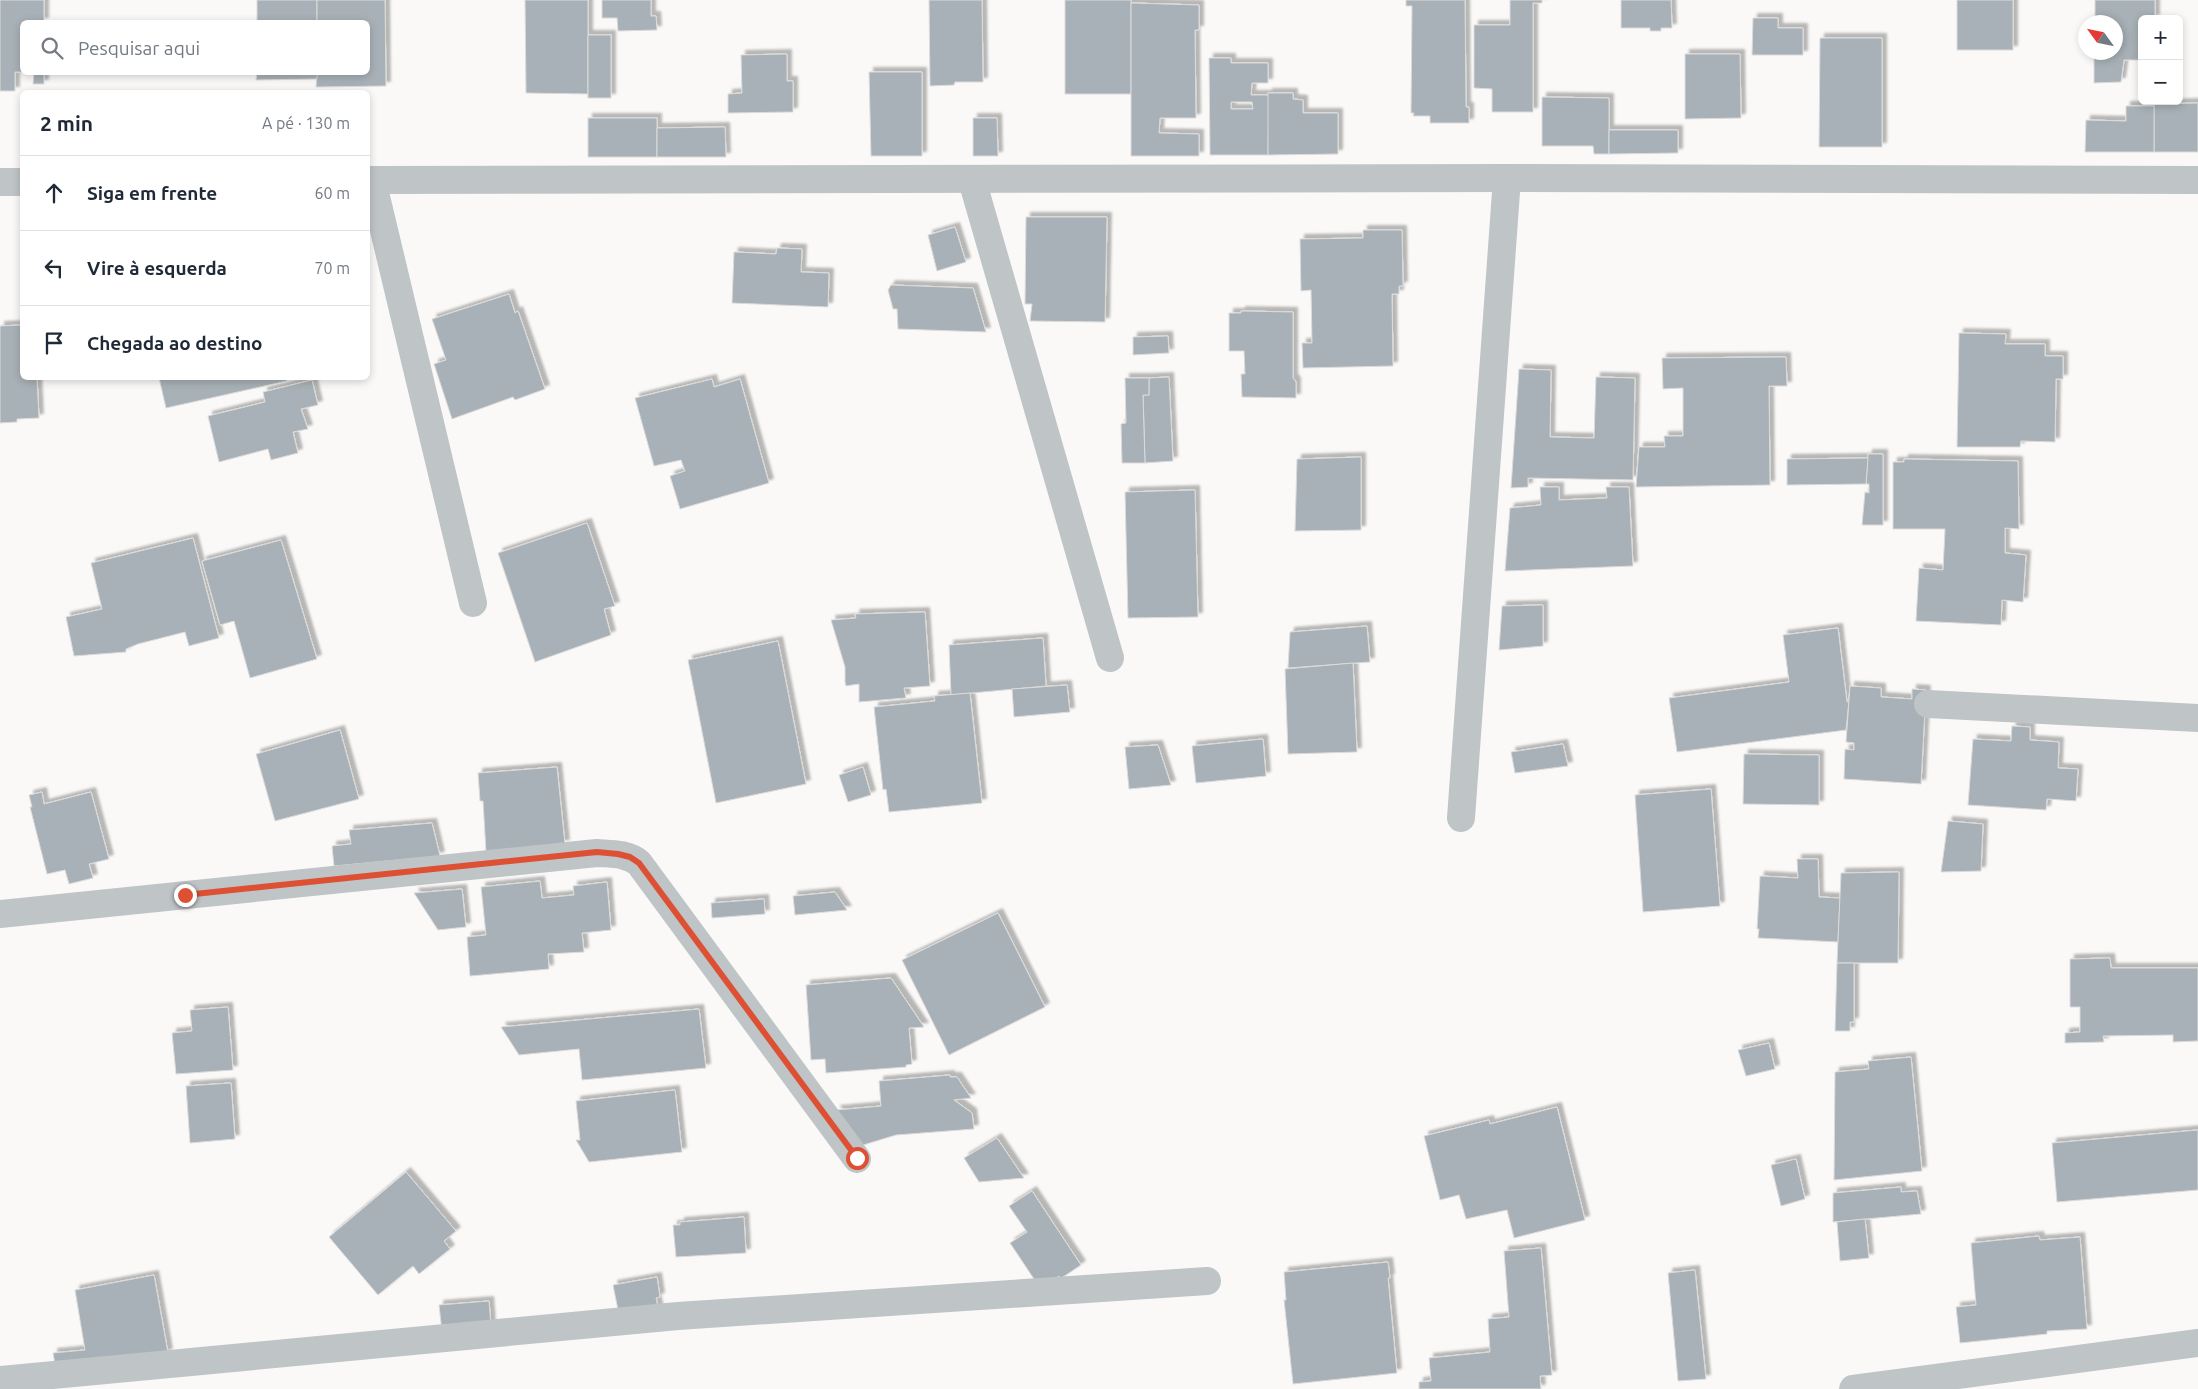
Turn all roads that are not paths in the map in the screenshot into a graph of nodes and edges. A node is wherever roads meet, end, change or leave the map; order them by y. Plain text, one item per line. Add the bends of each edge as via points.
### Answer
1 (1507, 178) junction
2 (370, 180) edge
3 (972, 180) junction
4 (2198, 180) edge
5 (0, 182) edge
6 (20, 182) edge
7 (473, 603) dead end
8 (1110, 658) dead end
9 (1928, 704) dead end
10 (2198, 718) edge
11 (1461, 818) dead end
12 (0, 914) edge
13 (857, 1158) dead end
14 (1207, 1280) dead end
15 (2198, 1343) edge
16 (0, 1380) edge
17 (1853, 1389) edge

1 - 3 street
1 - 4 street
1 - 11 street
2 - 3 street
2 - 7 street
3 - 8 street
5 - 6 street
9 - 10 street
12 - 13 street via 597,852 630,857 639,863
14 - 16 street via 678,1316
15 - 17 street

